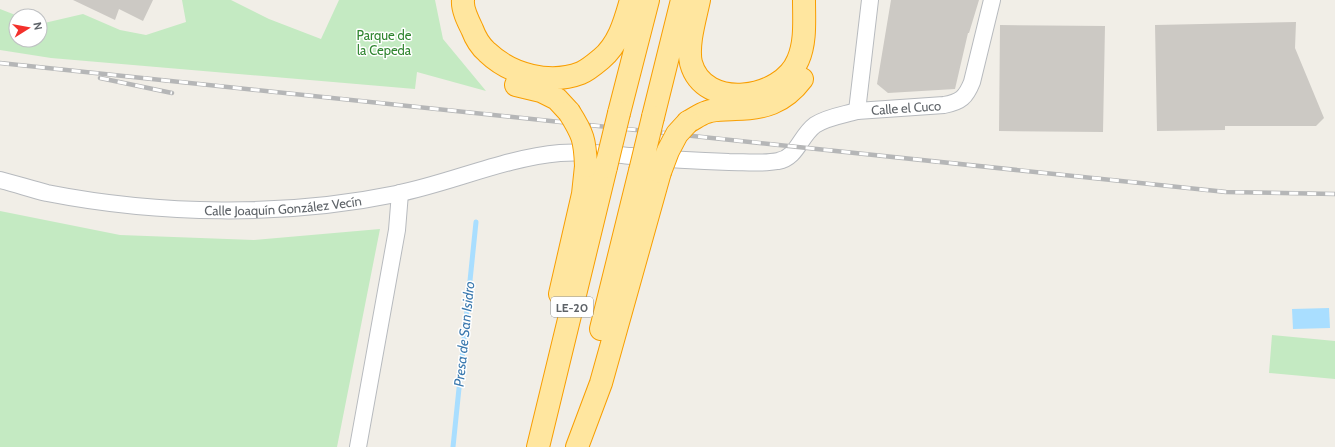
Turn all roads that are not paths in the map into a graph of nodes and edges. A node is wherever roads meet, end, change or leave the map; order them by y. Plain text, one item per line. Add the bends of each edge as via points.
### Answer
1 (448, 0) edge
2 (463, 0) edge
3 (631, 0) edge
4 (648, 0) edge
5 (682, 0) edge
6 (699, 0) edge
7 (804, 0) edge
8 (818, 0) edge
9 (870, 0) edge
10 (992, 0) edge
11 (857, 112) junction
12 (596, 167) junction
13 (650, 172) junction
14 (0, 180) edge
15 (400, 194) junction
16 (358, 447) edge
17 (532, 447) edge
18 (538, 447) edge
19 (571, 447) edge
20 (577, 447) edge

1 - 12 highway, bridge via 457,34 468,51 501,78 557,99 580,129
2 - 3 highway via 468,21 486,52 520,72 541,78 564,78 582,72 602,58 619,38
4 - 12 highway, LE-20, bridge via 619,113
5 - 13 highway, LE-20, bridge via 653,117
6 - 7 highway via 690,48 692,64 698,78 710,88 725,94 744,94 776,85 788,75 798,61 802,45
8 - 13 highway, bridge via 816,53 796,88 781,100 764,106 708,111 688,122
9 - 11 street, Calle el Cuco
10 - 11 street, Calle el Cuco via 972,82 962,99 944,106
11 - 15 street, Calle Joaquín González Vecín via 826,119 814,126 789,157 779,161 694,161 562,153 500,165
12 - 17 highway via 583,194 548,349
12 - 18 highway, LE-20
13 - 19 highway, LE-20
13 - 20 highway via 601,383
14 - 15 street, Calle Joaquín González Vecín via 46,192 99,201 211,211 273,210
15 - 16 street via 397,230

